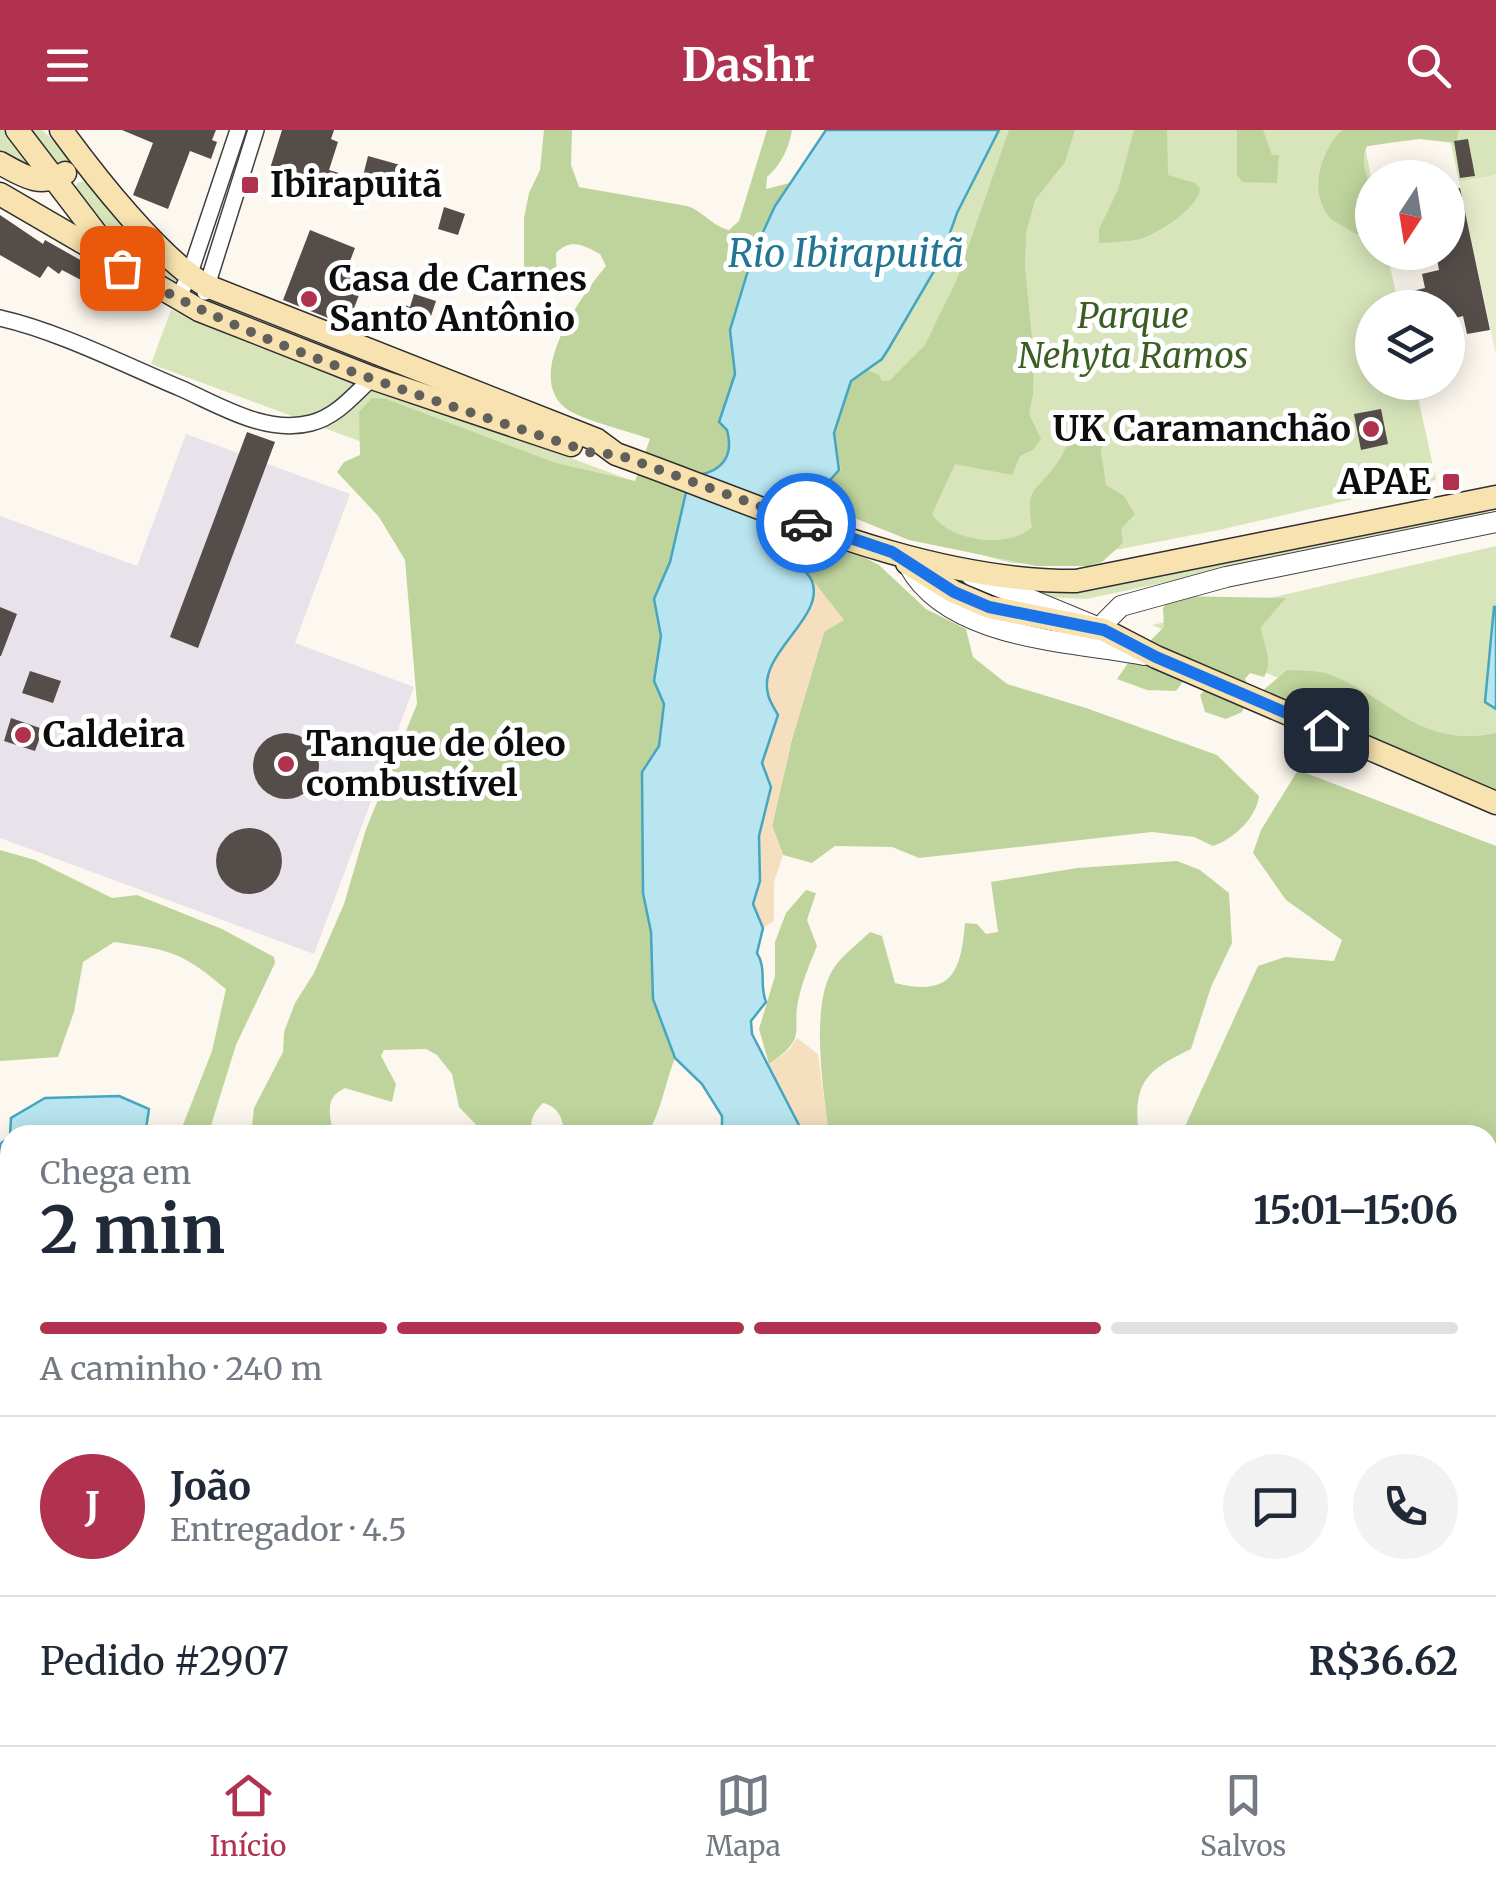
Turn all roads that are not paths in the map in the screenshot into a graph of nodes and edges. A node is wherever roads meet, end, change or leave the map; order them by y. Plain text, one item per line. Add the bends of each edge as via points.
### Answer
1 (17, 130) edge
2 (61, 130) edge
3 (238, 130) edge
4 (256, 130) edge
5 (84, 161) junction
6 (0, 164) edge
7 (55, 179) junction
8 (0, 194) edge
9 (122, 268) junction
10 (198, 281) junction
11 (188, 305) junction
12 (0, 318) edge
13 (372, 378) junction
14 (625, 457) junction
15 (1496, 497) edge
16 (1496, 522) edge
17 (900, 558) junction
18 (956, 568) junction
19 (1104, 630) junction
20 (1156, 657) junction
21 (1496, 803) edge

1 - 7 main road
2 - 5 main road
3 - 10 street
4 - 10 street
5 - 7 main road
5 - 10 main road
6 - 7 main road via 25,178
7 - 9 main road
8 - 9 main road
9 - 11 main road
10 - 11 street
10 - 11 street
10 - 14 main road via 597,440
11 - 13 main road
12 - 13 street via 258,422 310,424 330,416
13 - 14 main road via 595,454
14 - 17 main road
15 - 18 main road via 1076,581
16 - 19 street via 1208,581 1122,606
17 - 18 main road
17 - 19 main road via 989,607
17 - 20 street via 952,610 1012,633
18 - 19 street
19 - 20 main road
20 - 21 main road

